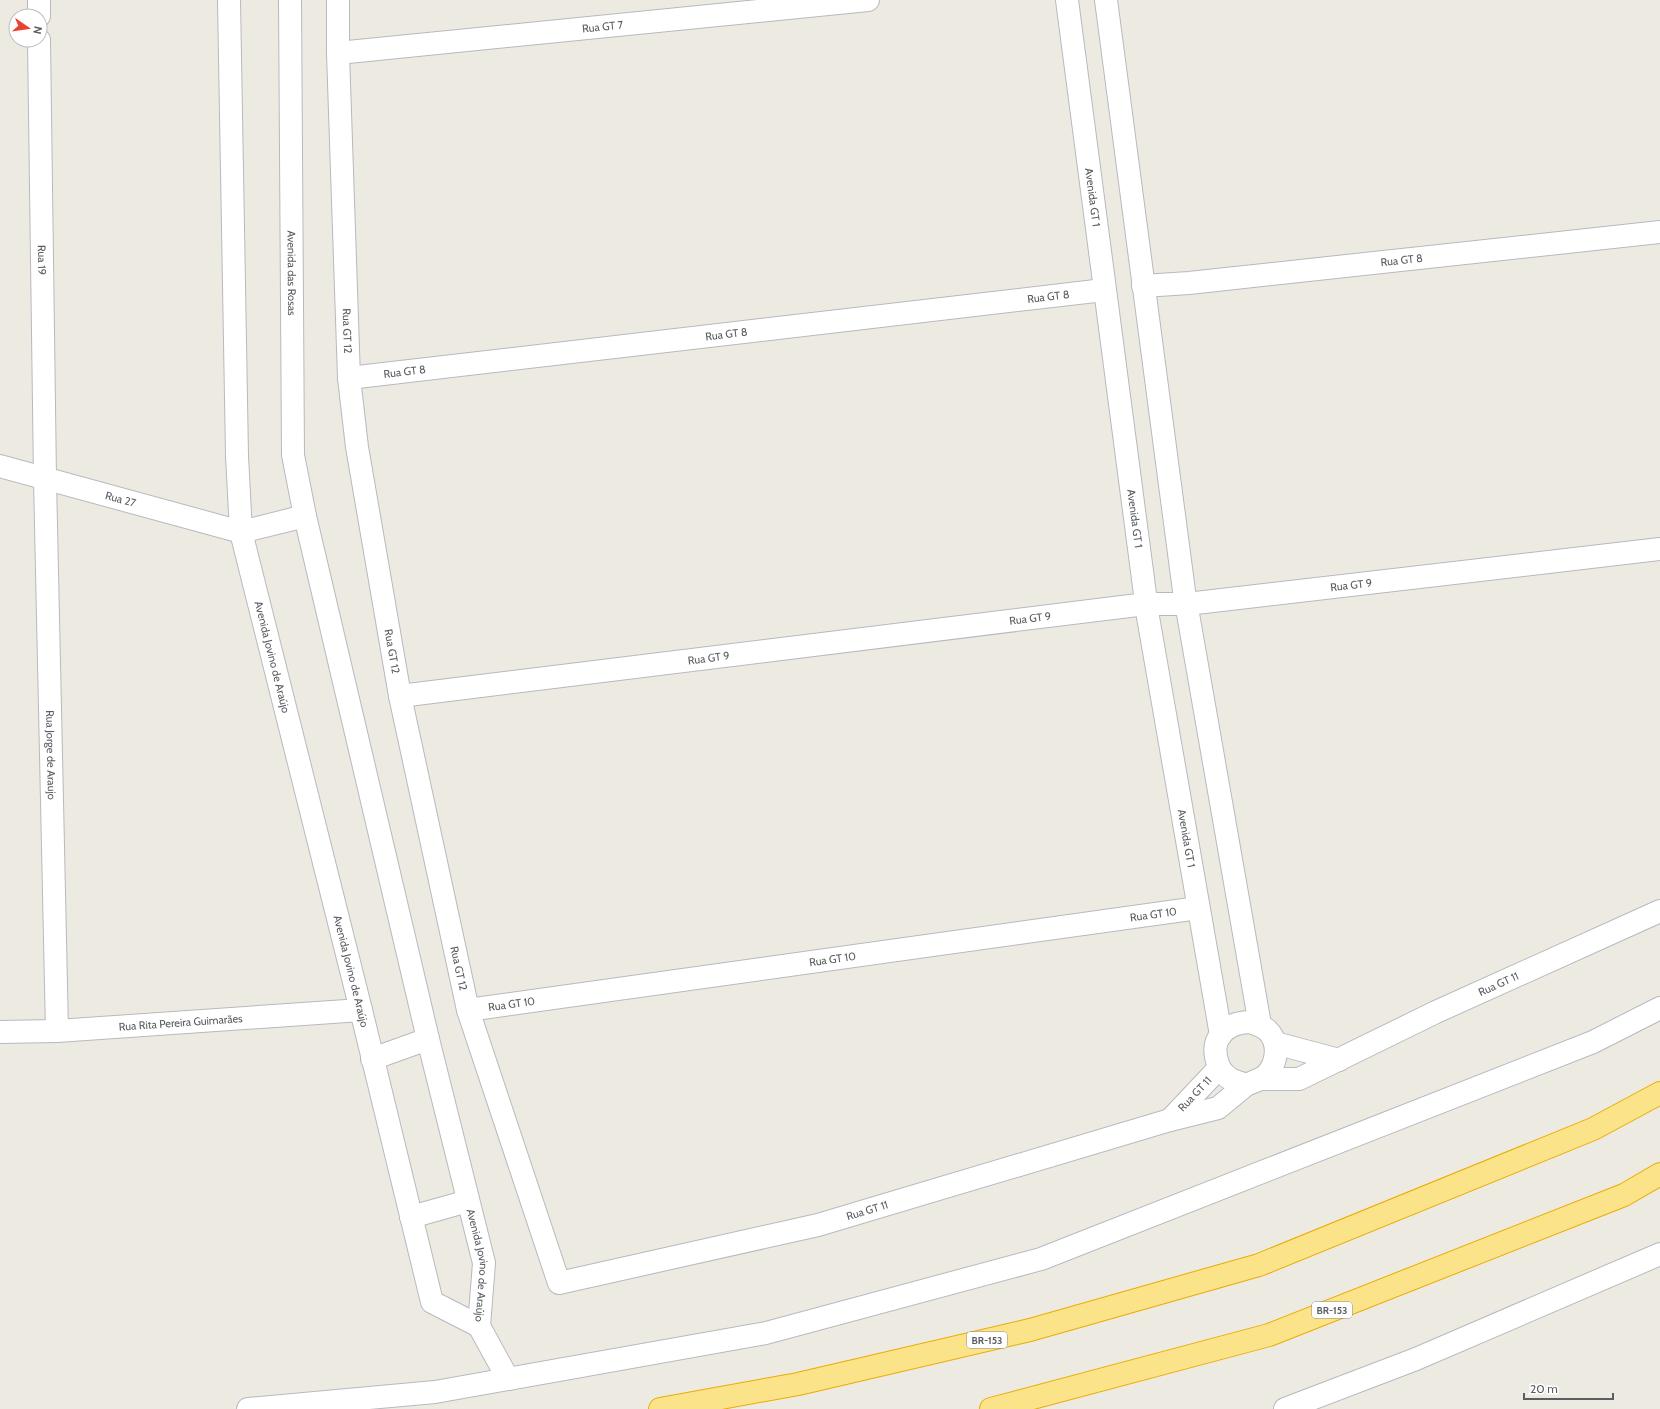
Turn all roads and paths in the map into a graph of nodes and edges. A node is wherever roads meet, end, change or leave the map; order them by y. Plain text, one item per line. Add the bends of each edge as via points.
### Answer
1 (229, 0) edge
2 (290, 0) edge
3 (338, 0) edge
4 (868, 0) edge
5 (1067, 0) edge
6 (1106, 0) edge
7 (39, 48) edge
8 (338, 53) junction
9 (1660, 232) edge
10 (1143, 286) junction
11 (1104, 290) junction
12 (349, 378) junction
13 (0, 466) edge
14 (45, 479) junction
15 (305, 516) junction
16 (240, 532) junction
17 (313, 544) joint
18 (1660, 549) edge
19 (1146, 604) junction
20 (1187, 604) junction
21 (400, 696) junction
22 (1198, 908) junction
23 (1660, 911) edge
24 (1660, 1008) edge
25 (361, 1010) junction
26 (468, 1010) junction
27 (1260, 1025) junction
28 (57, 1031) junction
29 (0, 1032) edge
30 (1220, 1035) junction
31 (428, 1039) junction
32 (1275, 1043) junction
33 (372, 1059) junction
34 (1339, 1060) junction
35 (1219, 1068) junction
36 (1254, 1082) junction
37 (1660, 1093) edge
38 (1170, 1120) junction
39 (1660, 1174) edge
40 (468, 1201) junction
41 (411, 1217) junction
42 (1660, 1254) edge
43 (559, 1283) joint
44 (478, 1326) junction
45 (508, 1379) junction
46 (248, 1409) edge
47 (660, 1409) edge
48 (991, 1409) edge
49 (1285, 1409) edge

1 - 16 street
2 - 15 street, Avenida das Rosas via 293,454
3 - 8 street, Rua GT 12
4 - 8 street, Rua GT 7
5 - 11 street, Avenida GT 1
6 - 10 street
7 - 14 street, Rua 19
8 - 12 street, Rua GT 12
9 - 10 street, Rua GT 8
10 - 20 street
11 - 12 street, Rua GT 8
11 - 19 street, Avenida GT 1
12 - 21 street, Rua GT 12 via 358,447
13 - 14 street, Rua 27
14 - 16 street, Rua 27
14 - 28 street, Rua Jorge de Araujo
15 - 16 street
15 - 17 street, Avenida das Rosas
16 - 25 street, Avenida Jovino de Araújo
17 - 31 street, Avenida Jovino de Araújo
18 - 20 street, Rua GT 9
19 - 20 street, Rua GT 9
19 - 21 street, Rua GT 9
19 - 22 street, Avenida GT 1
20 - 27 street
21 - 26 street, Rua GT 12
22 - 26 street, Rua GT 10
22 - 30 street, Avenida GT 1
23 - 34 street, Rua GT 11 via 1436,1012
24 - 45 street via 1593,1042 1041,1259 766,1333
25 - 28 street, Rua Rita Pereira Guimarães
25 - 33 street, Avenida Jovino de Araújo
26 - 43 street, Rua GT 12
27 - 30 street via 1238,1023 1228,1027
27 - 32 street via 1269,1032
28 - 29 street, Rua Rita Pereira Guimarães
30 - 35 street via 1215,1057
31 - 33 street
31 - 40 street, Avenida Jovino de Araújo
32 - 34 street
32 - 36 street via 1276,1057 1271,1070
33 - 41 street, Avenida Jovino de Araújo
34 - 36 street, Rua GT 11 via 1299,1078
35 - 36 street via 1230,1079
35 - 38 street, Rua GT 11
36 - 38 street, Rua GT 11 via 1218,1108
37 - 47 highway, BR-153 via 1593,1129 1259,1265 1030,1330 798,1384
38 - 43 street, Rua GT 11 via 818,1225
39 - 48 highway, BR-153 via 1624,1195 1269,1335
40 - 41 street
40 - 44 street, Avenida Jovino de Araújo via 484,1263
41 - 44 street, Avenida Jovino de Araújo via 432,1302
42 - 49 street via 1416,1358
44 - 45 street
45 - 46 street via 435,1392

